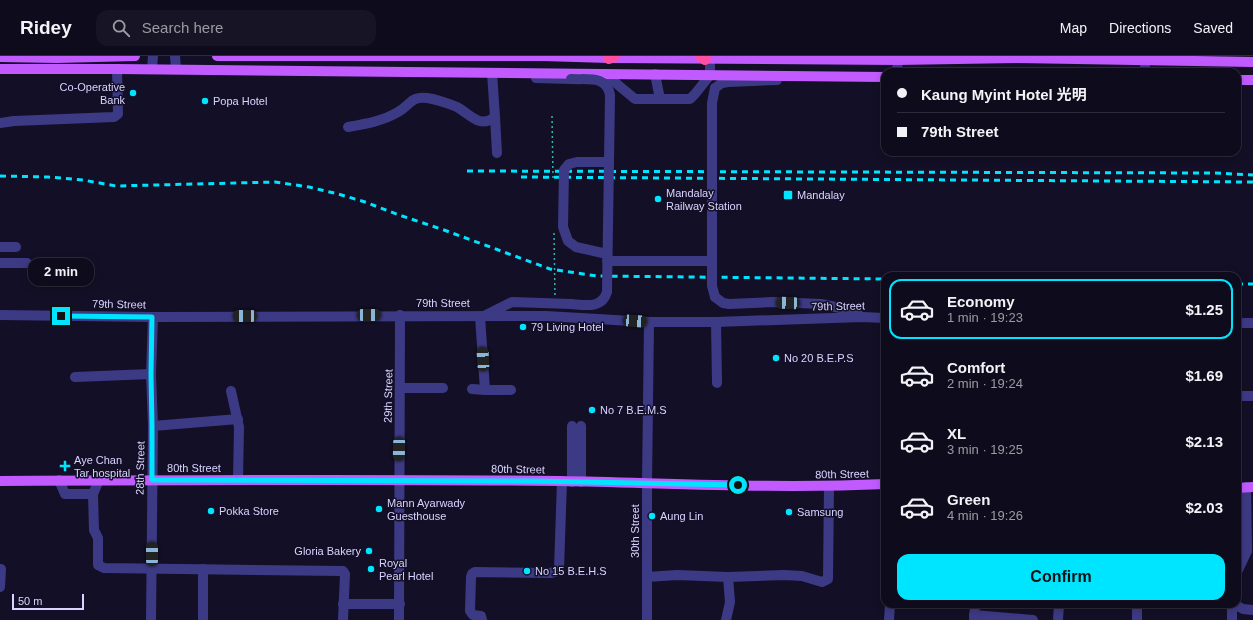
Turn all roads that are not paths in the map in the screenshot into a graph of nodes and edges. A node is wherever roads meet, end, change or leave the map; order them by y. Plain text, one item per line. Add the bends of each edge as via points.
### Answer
1 (135, 56) edge
2 (153, 56) edge
3 (175, 56) edge
4 (217, 56) edge
5 (283, 56) edge
6 (319, 56) edge
7 (378, 56) edge
8 (542, 56) edge
9 (0, 57) edge
10 (57, 57) edge
11 (438, 57) edge
12 (612, 57) edge
13 (655, 57) edge
14 (1017, 57) edge
15 (706, 58) edge
16 (898, 58) edge
17 (1145, 58) edge
18 (1253, 62) edge
19 (116, 68) junction
20 (897, 68) edge
21 (0, 69) edge
22 (152, 69) junction
23 (176, 69) junction
24 (492, 73) junction
25 (504, 73) junction
26 (605, 74) junction
27 (656, 74) junction
28 (710, 75) junction
29 (804, 76) junction
30 (881, 77) edge
31 (1241, 80) edge
32 (1253, 80) edge
33 (660, 99) junction
34 (495, 117) junction
35 (0, 123) edge
36 (348, 127) dead end
37 (497, 153) dead end
38 (609, 162) junction
39 (0, 247) edge
40 (16, 247) dead end
41 (607, 258) junction
42 (712, 262) junction
43 (0, 263) edge
44 (27, 263) dead end
45 (0, 315) edge
46 (400, 315) junction
47 (483, 316) junction
48 (152, 317) junction
49 (862, 317) junction
50 (881, 318) edge
51 (649, 322) junction
52 (716, 322) junction
53 (1241, 323) edge
54 (1253, 323) edge
55 (151, 374) junction
56 (75, 377) dead end
57 (717, 383) dead end
58 (401, 388) junction
59 (443, 388) dead end
60 (472, 389) dead end
61 (485, 390) junction
62 (511, 390) dead end
63 (231, 391) dead end
64 (1241, 396) edge
65 (1253, 396) edge
66 (238, 419) junction
67 (152, 426) junction
68 (577, 426) dead end
69 (59, 480) junction
70 (99, 480) junction
71 (152, 480) junction
72 (238, 480) junction
73 (399, 480) junction
74 (0, 481) edge
75 (572, 482) junction
76 (647, 484) junction
77 (881, 484) edge
78 (829, 487) junction
79 (1245, 487) edge
80 (93, 494) junction
81 (1250, 554) edge
82 (1241, 566) edge
83 (2, 569) dead end
84 (152, 569) junction
85 (203, 569) junction
86 (647, 577) junction
87 (728, 577) junction
88 (0, 587) edge
89 (343, 604) junction
90 (400, 604) junction
91 (890, 608) edge
92 (975, 608) edge
93 (1059, 608) edge
94 (1137, 608) edge
95 (1233, 608) edge
96 (1241, 608) edge
97 (1253, 610) edge
98 (974, 618) edge
99 (151, 620) edge
100 (202, 620) edge
101 (344, 620) edge
102 (399, 620) edge
103 (482, 620) edge
104 (647, 620) edge
105 (726, 620) edge
106 (889, 620) edge
107 (1033, 620) edge
108 (1058, 620) edge
109 (1137, 620) edge
110 (1232, 620) edge

1 - 10 main road
2 - 22 street
3 - 23 street
4 - 5 main road
5 - 6 main road
6 - 7 main road
7 - 11 main road
8 - 11 main road
8 - 12 main road
9 - 10 main road
12 - 13 main road
13 - 15 main road
13 - 27 main road
14 - 16 main road
14 - 17 main road
15 - 16 main road
15 - 28 street
16 - 20 street
17 - 18 main road
19 - 21 main road
19 - 22 main road
19 - 35 street via 118,114 114,117
22 - 23 main road
23 - 24 main road
24 - 25 main road
24 - 34 street
25 - 26 main road
25 - 38 street, bridge via 514,76 600,81 607,86
26 - 27 main road
26 - 33 street via 634,99
27 - 28 main road
27 - 33 street
28 - 29 main road
28 - 33 street via 690,99
29 - 30 main road
29 - 42 street, bridge via 796,80 722,83 715,88
31 - 32 main road
34 - 36 street via 484,122 471,118 457,107 421,97 412,100 398,112 369,123
34 - 37 street
38 - 41 street, bridge
38 - 41 street, bridge via 577,162 569,164 564,170 562,227 568,241 576,247
39 - 40 street
41 - 42 street
41 - 47 street, bridge via 607,292 602,300 595,304 512,302
42 - 49 street, bridge via 713,292 719,301 729,304 821,304 850,310
43 - 44 street
45 - 48 street, 79th Street
46 - 47 street, 79th Street
46 - 48 street, 79th Street
46 - 58 street, 29th Street
47 - 51 street, 79th Street via 546,316
47 - 61 street
48 - 55 street, 28th Street
49 - 50 street, 79th Street
49 - 52 street, 79th Street
51 - 52 street, 79th Street
51 - 76 street, 30th Street
52 - 57 street
53 - 54 street
55 - 56 street
55 - 67 street, 28th Street
58 - 59 street
58 - 73 street, 29th Street
60 - 61 street
61 - 62 street
63 - 66 street
64 - 65 street
66 - 67 street
66 - 72 street
67 - 71 street, 28th Street
68 - 75 street
69 - 70 main road, 80th Street
69 - 74 main road, 80th Street
69 - 80 street via 65,494
70 - 71 main road, 80th Street
70 - 80 street
71 - 72 main road, 80th Street
71 - 84 street, 28th Street
72 - 73 main road, 80th Street
73 - 75 main road, 80th Street
73 - 90 street, 29th Street
75 - 76 main road, 80th Street
75 - 103 street via 558,569 550,573 472,574 470,611 473,615 481,616
76 - 78 main road, 80th Street
76 - 86 street, 30th Street
77 - 78 main road, 80th Street
78 - 87 street via 828,579 820,582 802,576 784,575
79 - 81 street
80 - 84 street via 98,565 104,568
81 - 82 street
83 - 88 street
84 - 85 street
84 - 99 street, 28th Street
85 - 89 street via 344,571
85 - 100 street
86 - 87 street
86 - 104 street, 30th Street
87 - 105 street via 730,602
89 - 90 street
89 - 101 street
90 - 102 street, 29th Street
91 - 106 street
92 - 98 street
93 - 108 street
94 - 109 street
95 - 110 street
96 - 97 street
98 - 107 street

